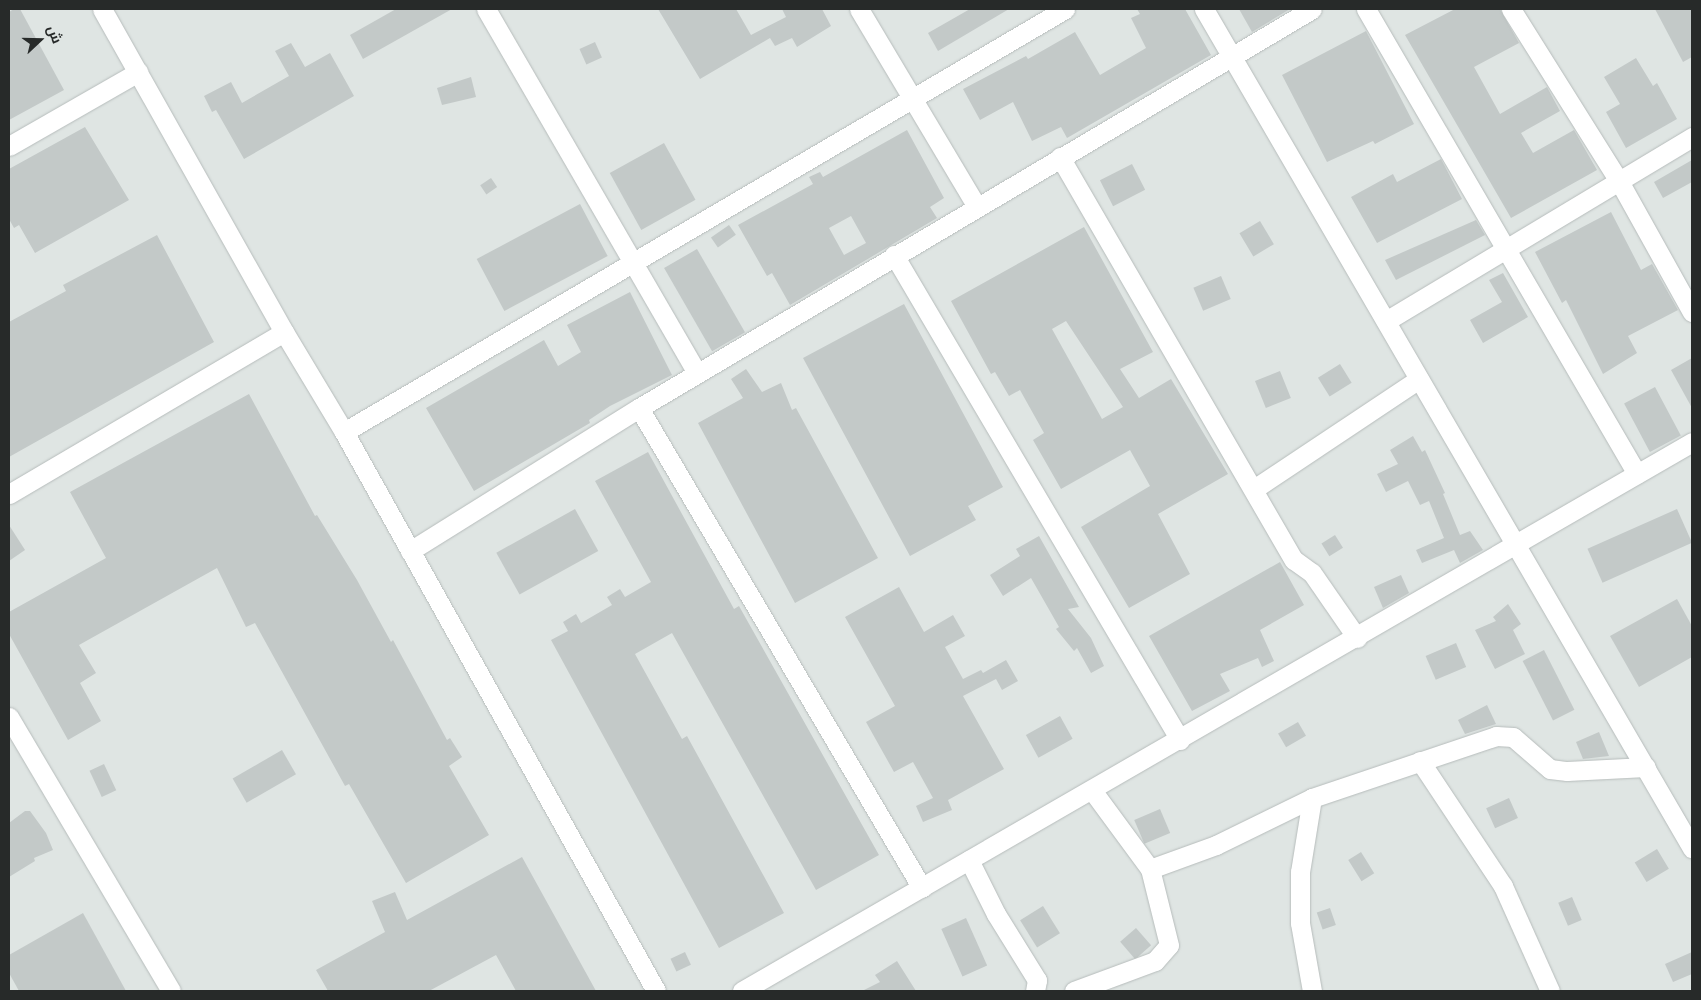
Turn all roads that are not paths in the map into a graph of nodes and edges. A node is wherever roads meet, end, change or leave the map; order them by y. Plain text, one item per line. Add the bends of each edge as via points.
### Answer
1 (102, 9) edge
2 (486, 9) edge
3 (859, 9) edge
4 (1065, 9) edge
5 (1204, 9) edge
6 (1312, 9) edge
7 (1366, 9) edge
8 (1511, 9) edge
9 (1231, 55) junction
10 (138, 72) junction
11 (912, 98) junction
12 (1692, 137) edge
13 (9, 146) edge
14 (1060, 157) junction
15 (1619, 181) junction
16 (976, 205) junction
17 (1507, 248) junction
18 (894, 255) junction
19 (633, 262) junction
20 (1692, 312) edge
21 (1386, 321) junction
22 (284, 332) junction
23 (696, 373) junction
24 (1419, 379) junction
25 (639, 408) junction
26 (344, 432) junction
27 (1692, 442) edge
28 (1637, 474) junction
29 (1254, 490) junction
30 (9, 494) edge
31 (1514, 546) junction
32 (410, 552) junction
33 (1357, 638) junction
34 (9, 717) edge
35 (1180, 740) junction
36 (1420, 761) junction
37 (1646, 767) junction
38 (1092, 790) junction
39 (1312, 798) junction
40 (1692, 848) edge
41 (969, 860) junction
42 (1150, 869) junction
43 (922, 888) junction
44 (171, 991) edge
45 (656, 991) edge
46 (742, 991) edge
47 (1035, 991) edge
48 (1074, 991) edge
49 (1312, 991) edge
50 (1550, 991) edge

1 - 10 street
2 - 19 street
3 - 11 street
4 - 11 street
5 - 9 street
6 - 9 street
7 - 17 street
8 - 15 street
9 - 14 street
9 - 21 street
10 - 13 street
10 - 22 street
11 - 16 street
11 - 19 street
12 - 15 street
14 - 16 street
14 - 29 street
15 - 17 street
15 - 20 street
16 - 18 street
17 - 21 street
17 - 28 street
18 - 23 street
18 - 35 street
19 - 23 street
19 - 26 street
21 - 24 street
22 - 26 street
22 - 30 street
23 - 25 street
24 - 29 street
24 - 31 street
25 - 32 street
25 - 43 street
26 - 32 street
27 - 28 street
28 - 31 street
29 - 33 street via 1294,560 1312,574
31 - 33 street
31 - 37 street
32 - 45 street
33 - 35 street
34 - 44 street
35 - 38 street
36 - 37 street via 1496,736 1513,738 1550,769
36 - 39 street
36 - 50 street via 1503,886
37 - 40 street
38 - 41 street
38 - 42 street
39 - 42 street via 1216,845
39 - 49 street via 1300,872 1300,923
41 - 43 street
41 - 47 street via 996,914 1038,980
42 - 48 street via 1169,945 1155,961
43 - 46 street

